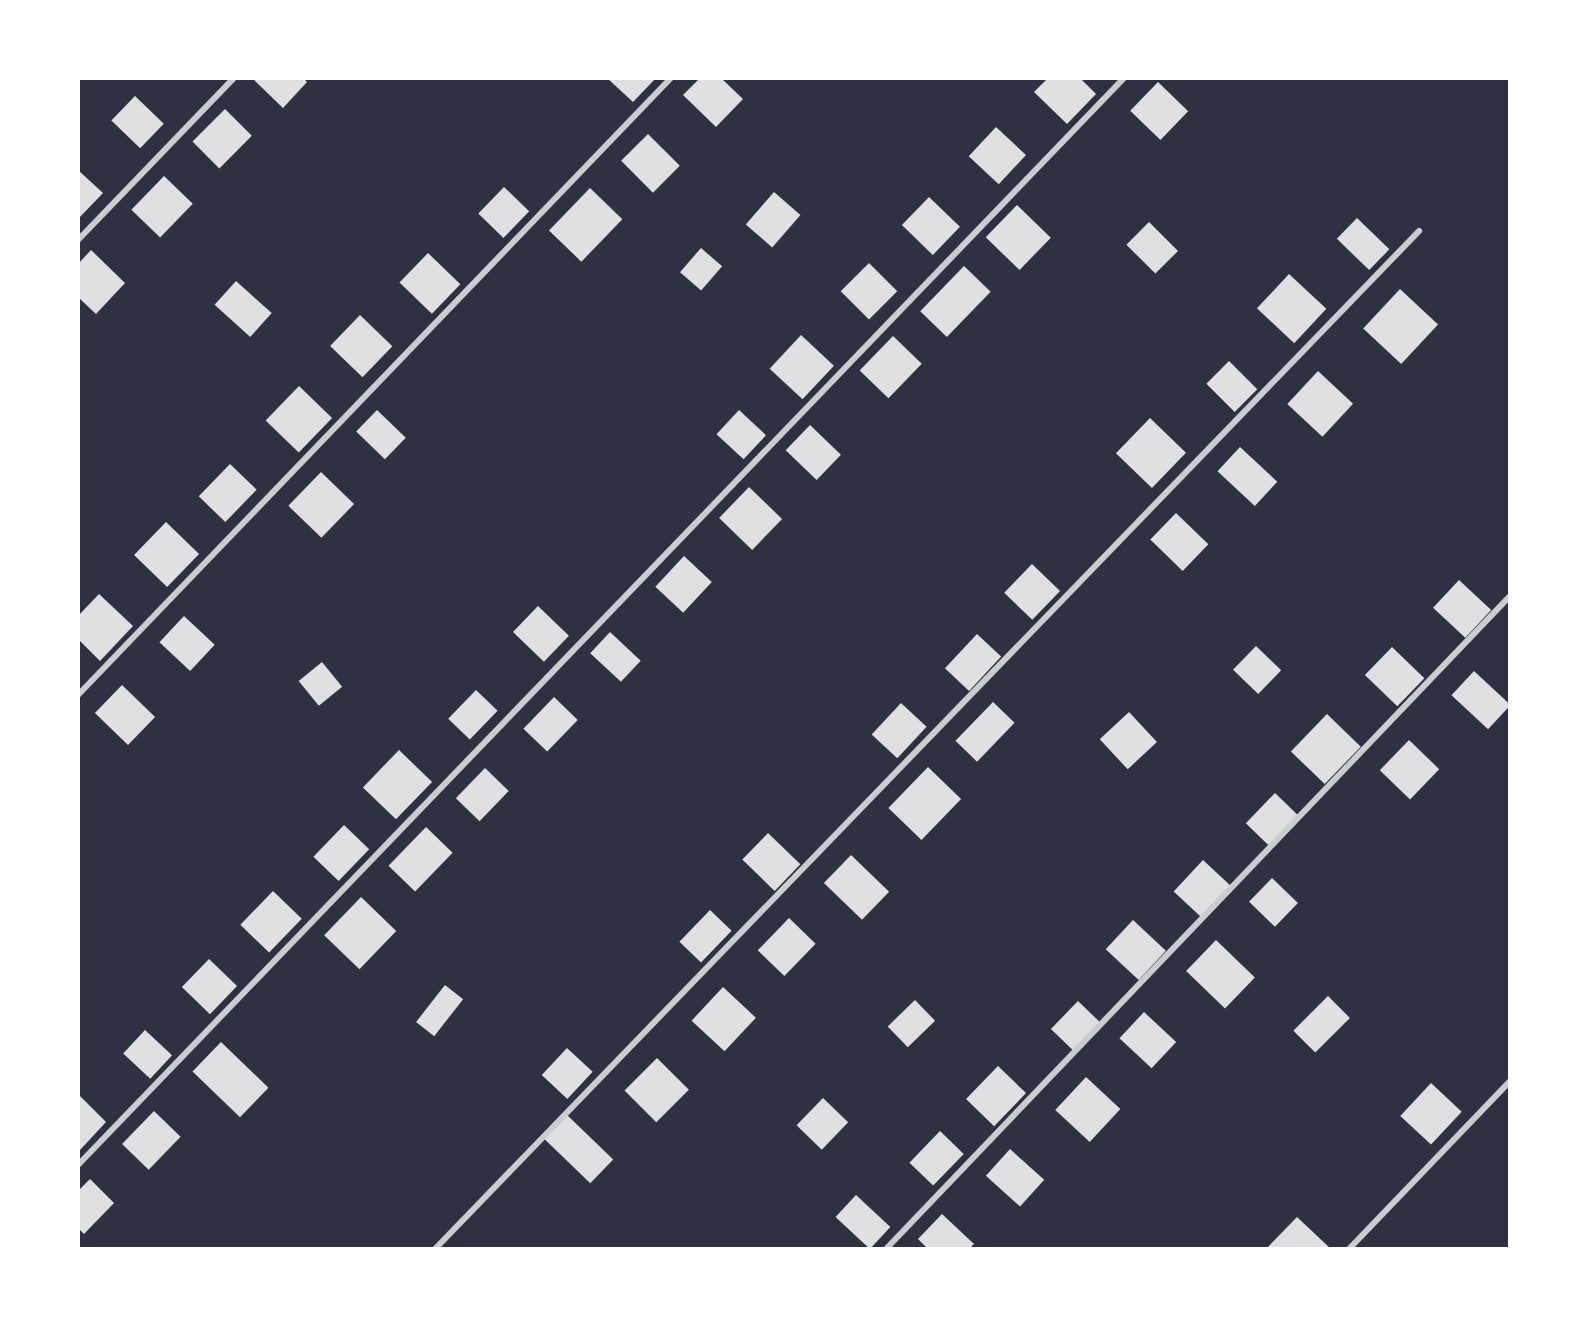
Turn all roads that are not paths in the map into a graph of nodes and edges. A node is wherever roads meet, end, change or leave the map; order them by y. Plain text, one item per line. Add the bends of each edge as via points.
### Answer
1 (234, 78) edge
2 (671, 78) edge
3 (1124, 78) edge
4 (1419, 231) dead end
5 (78, 240) edge
6 (1510, 596) edge
7 (78, 695) edge
8 (1510, 1081) edge
9 (78, 1165) edge
10 (435, 1249) edge
11 (886, 1249) edge
12 (1349, 1249) edge

1 - 5 lane
2 - 7 lane
3 - 9 lane
4 - 10 lane
6 - 11 lane
8 - 12 lane

